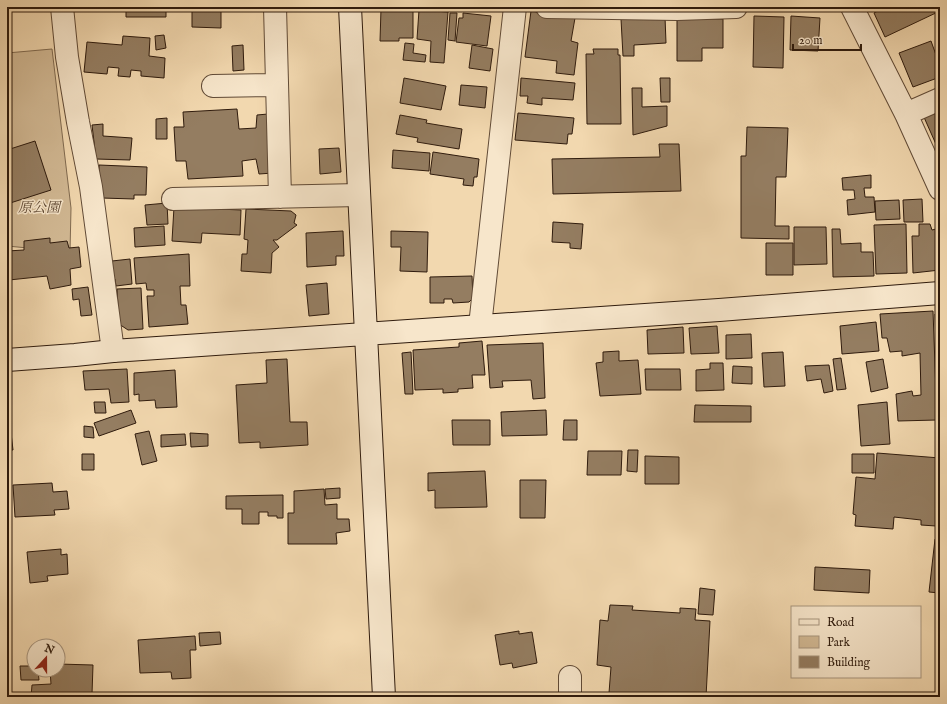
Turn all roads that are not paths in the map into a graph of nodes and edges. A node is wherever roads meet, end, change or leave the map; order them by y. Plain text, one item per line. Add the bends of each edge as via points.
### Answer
1 (62, 7) edge
2 (275, 7) edge
3 (350, 7) edge
4 (515, 7) edge
5 (546, 7) edge
6 (736, 7) edge
7 (852, 7) edge
8 (277, 85) junction
9 (212, 86) dead end
10 (940, 99) edge
11 (906, 114) junction
12 (940, 189) edge
13 (359, 195) junction
14 (280, 197) junction
15 (173, 199) dead end
16 (940, 293) edge
17 (480, 326) junction
18 (366, 334) junction
19 (112, 351) junction
20 (7, 360) edge
21 (384, 697) edge

1 - 19 street via 68,64 91,187
2 - 8 street
3 - 13 street
4 - 17 street
5 - 6 street
7 - 11 street
8 - 9 street
8 - 14 street
10 - 11 street
11 - 12 street
13 - 14 street
13 - 18 street
14 - 15 street
16 - 17 street
17 - 18 street
18 - 19 street
18 - 21 street
19 - 20 street

